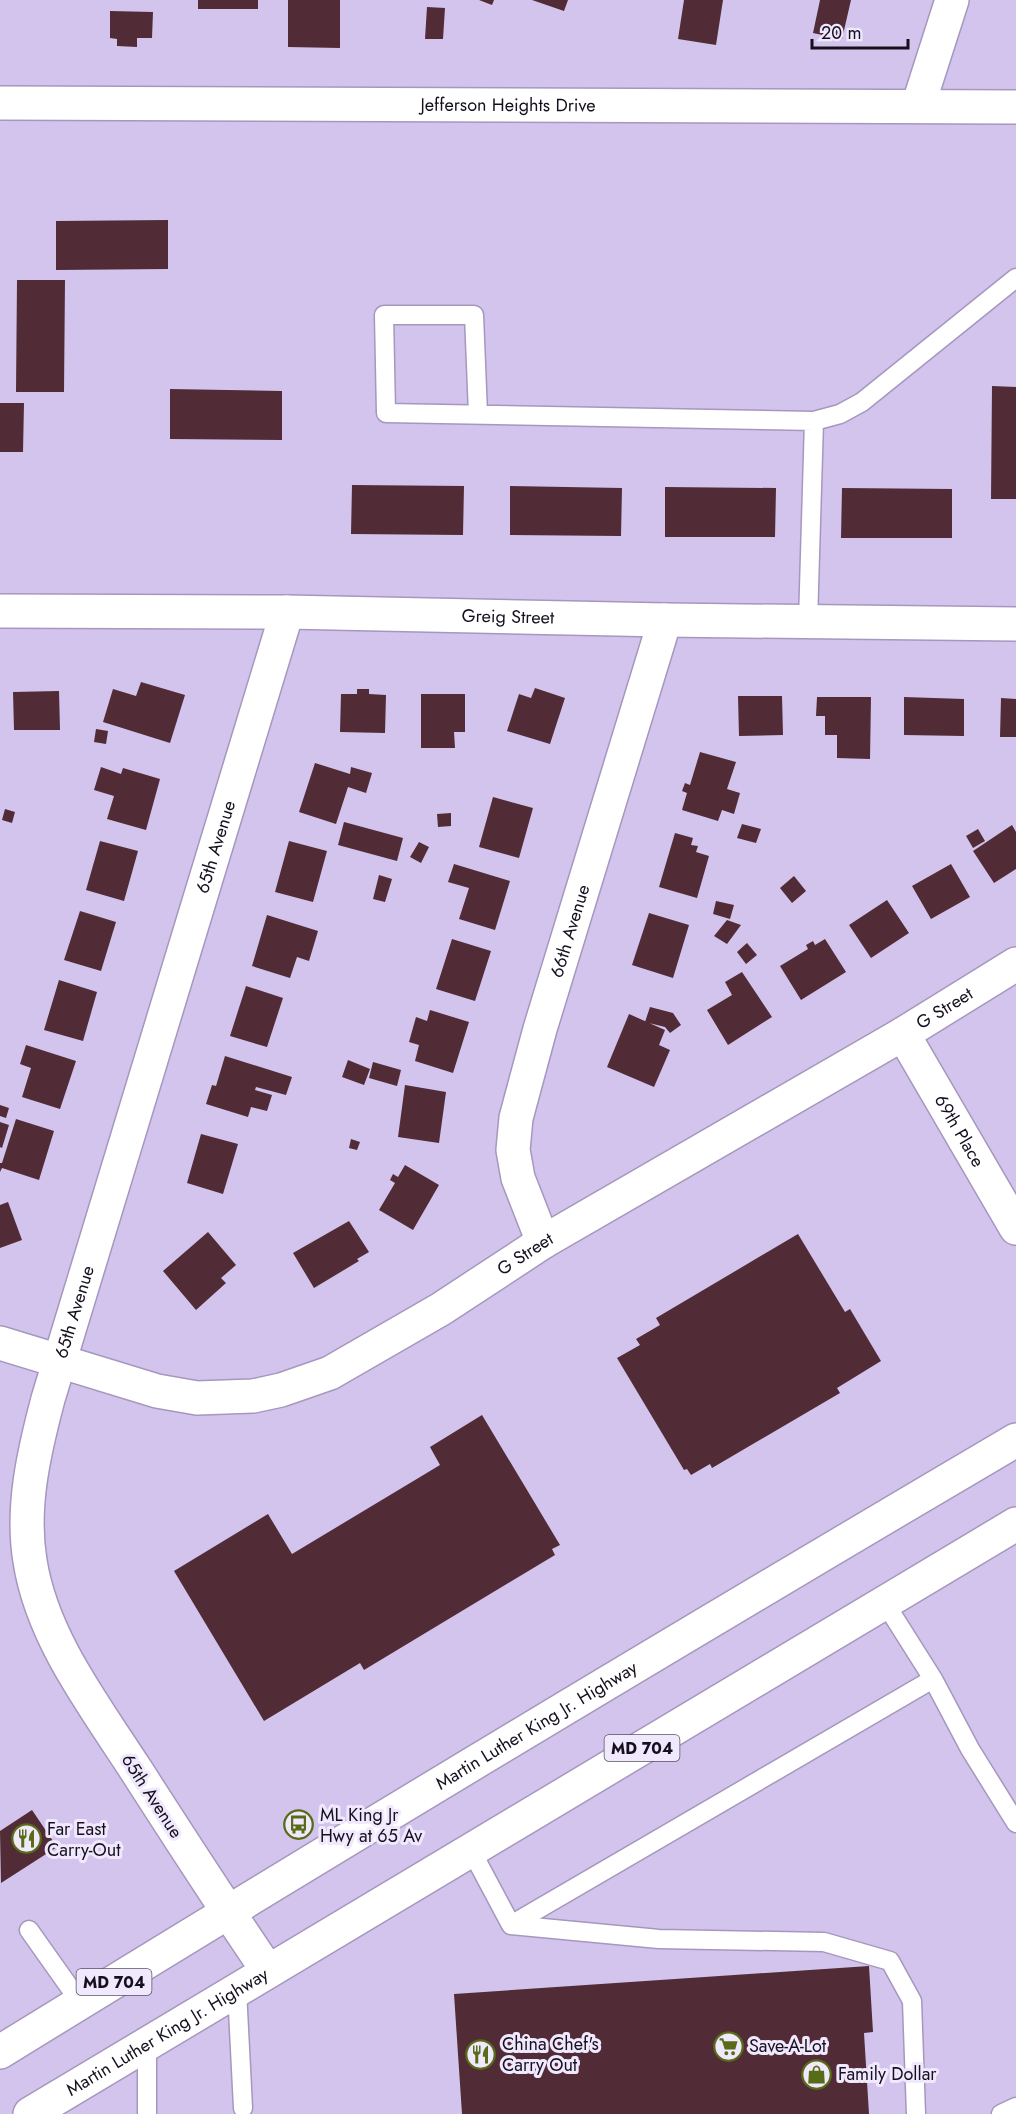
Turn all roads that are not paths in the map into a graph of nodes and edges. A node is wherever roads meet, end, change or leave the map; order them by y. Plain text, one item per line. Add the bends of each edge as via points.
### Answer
1 (952, 0) edge
2 (0, 103) edge
3 (918, 106) junction
4 (1016, 106) edge
5 (1016, 278) edge
6 (478, 414) junction
7 (814, 421) junction
8 (0, 611) edge
9 (287, 612) junction
10 (665, 620) junction
11 (808, 622) junction
12 (1016, 624) edge
13 (1016, 964) edge
14 (903, 1034) junction
15 (1016, 1228) edge
16 (543, 1242) junction
17 (0, 1343) edge
18 (59, 1362) junction
19 (1016, 1440) edge
20 (1016, 1524) edge
21 (885, 1603) junction
22 (933, 1679) junction
23 (1016, 1823) edge
24 (471, 1850) junction
25 (227, 1911) junction
26 (512, 1924) junction
27 (29, 1930) dead end
28 (268, 1971) junction
29 (237, 1990) junction
30 (80, 2002) junction
31 (147, 2044) junction
32 (0, 2052) edge
33 (1016, 2107) edge
34 (243, 2108) dead end
35 (30, 2114) edge
36 (147, 2114) edge
37 (916, 2114) edge
38 (1001, 2114) edge

1 - 3 street
2 - 3 street, Jefferson Heights Drive
3 - 4 street, Jefferson Heights Drive
5 - 7 lane via 862,402 840,414
6 - 6 lane via 474,315 384,315 386,413
6 - 7 lane
7 - 11 lane
8 - 9 street, Greig Street
9 - 10 street, Greig Street
9 - 18 street, 65th Avenue
10 - 11 street, Greig Street
10 - 16 street, 66th Avenue via 516,1118 513,1150 518,1178
11 - 12 street, Greig Street
13 - 14 street, G Street
14 - 15 street, 69th Place
14 - 16 street, G Street
16 - 18 street, G Street via 441,1309 330,1373 281,1390 253,1396 197,1398 157,1391
17 - 18 street, G Street
18 - 25 street, 65th Avenue via 41,1424 27,1502 28,1544 40,1601 55,1639 90,1699
19 - 25 street, Martin Luther King Jr. Highway / MD 704
20 - 21 street, Martin Luther King Jr. Highway / MD 704
21 - 22 lane
21 - 24 street, Martin Luther King Jr. Highway / MD 704
22 - 23 lane
22 - 26 lane
24 - 26 lane
24 - 28 street, Martin Luther King Jr. Highway / MD 704
25 - 28 street, 65th Avenue
25 - 30 street, Martin Luther King Jr. Highway / MD 704
26 - 37 lane via 659,1939 824,1942 890,1961 912,2001
27 - 30 lane
28 - 29 street, Martin Luther King Jr. Highway / MD 704
29 - 31 street, Martin Luther King Jr. Highway / MD 704
29 - 34 lane
30 - 32 street, Martin Luther King Jr. Highway / MD 704
31 - 35 street, Martin Luther King Jr. Highway / MD 704
31 - 36 lane
33 - 38 lane

